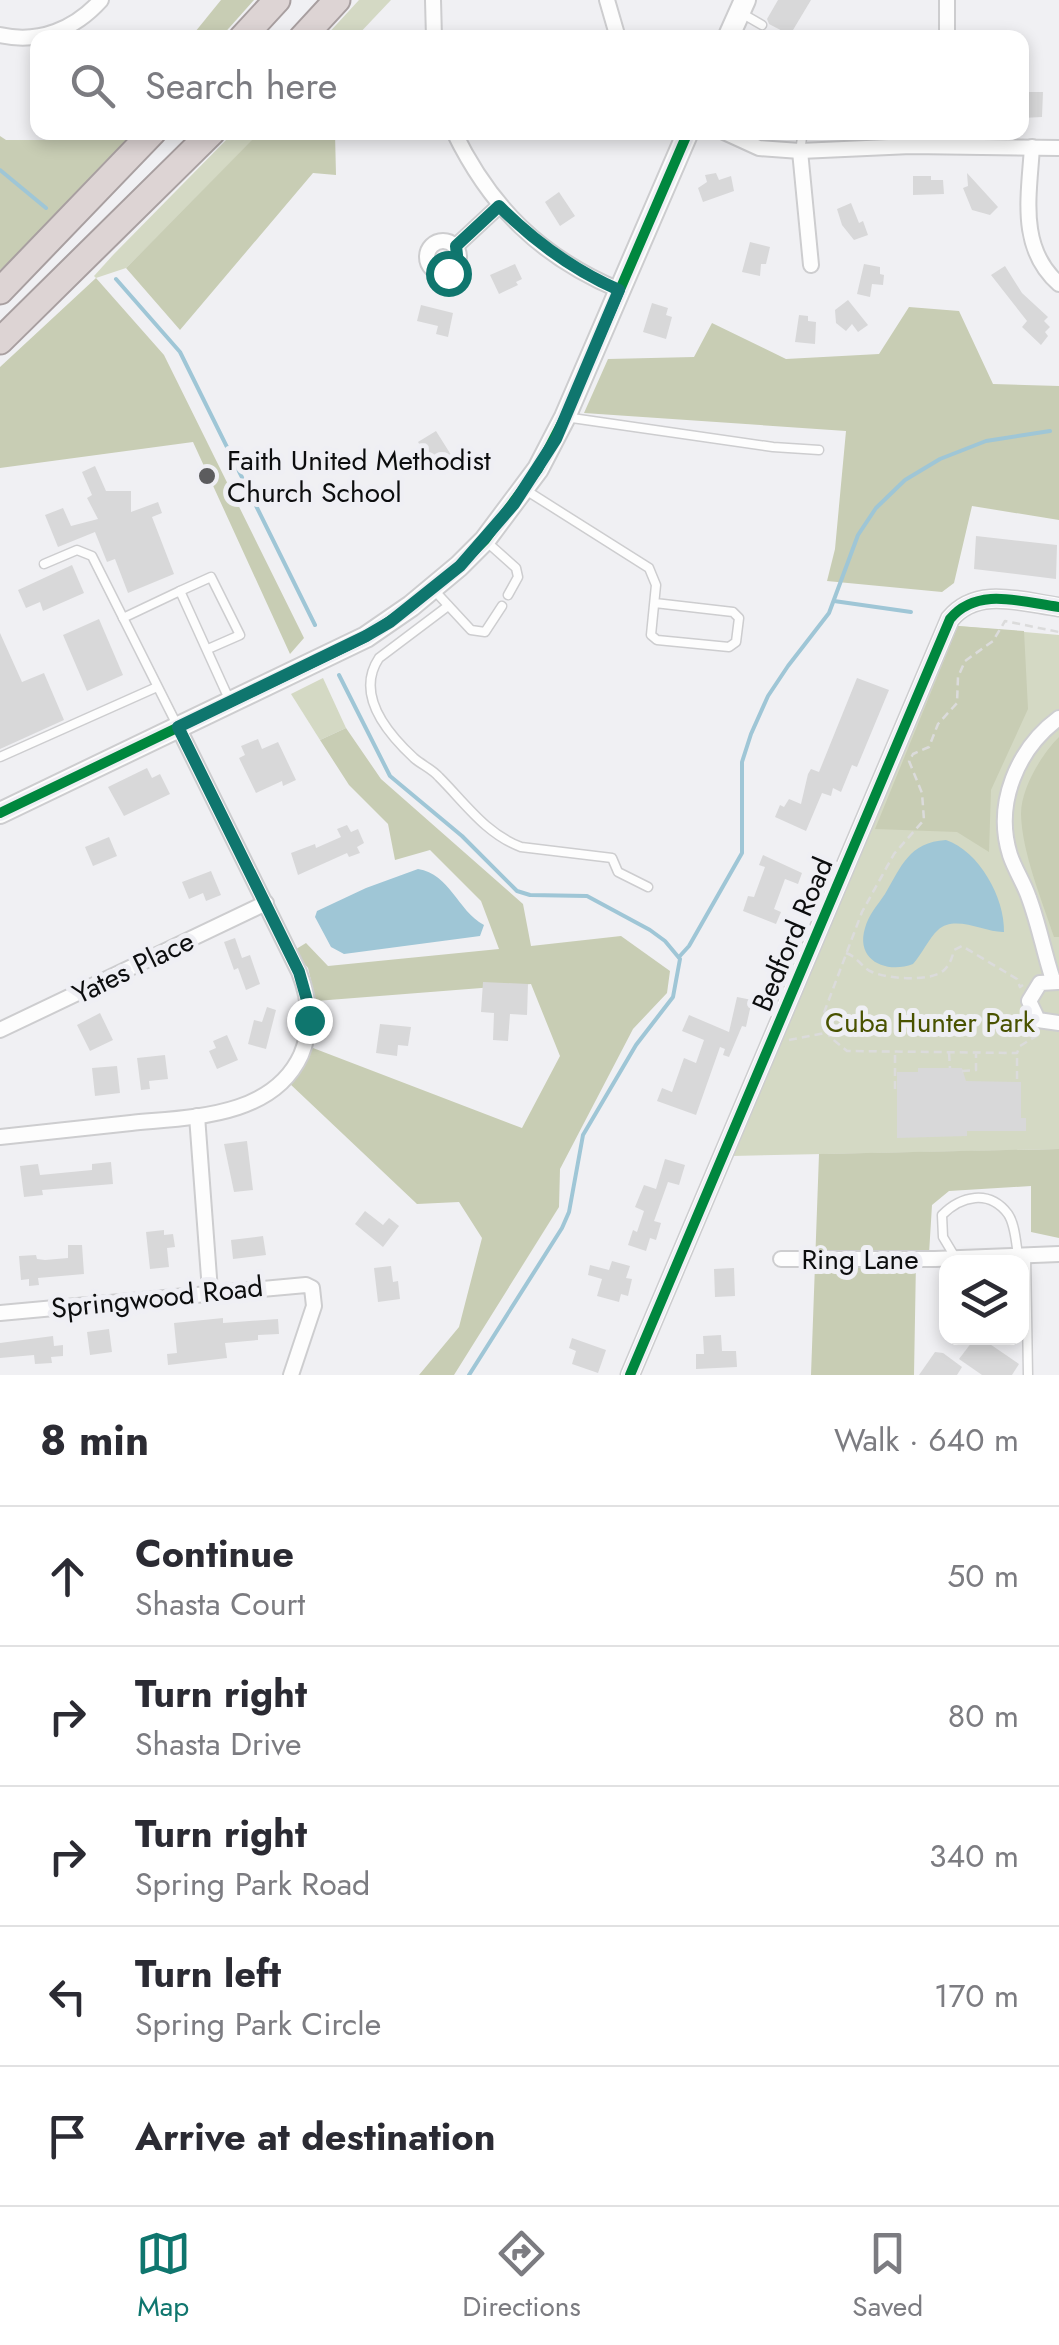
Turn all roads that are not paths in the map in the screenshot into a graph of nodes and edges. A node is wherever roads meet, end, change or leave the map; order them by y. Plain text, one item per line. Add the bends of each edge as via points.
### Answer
1 (101, 0) edge
2 (277, 0) edge
3 (337, 0) edge
4 (433, 0) edge
5 (607, 0) edge
6 (947, 0) edge
7 (742, 6) edge
8 (762, 25) dead end
9 (59, 30) edge
10 (249, 30) edge
11 (309, 30) edge
12 (434, 30) edge
13 (616, 30) edge
14 (732, 30) edge
15 (947, 30) edge
16 (0, 36) edge
17 (30, 36) edge
18 (145, 140) edge
19 (204, 140) edge
20 (458, 140) edge
21 (685, 140) edge
22 (743, 140) edge
23 (802, 140) edge
24 (1032, 147) junction
25 (1059, 148) edge
26 (800, 151) junction
27 (499, 206) junction
28 (456, 246) dead end
29 (811, 265) dead end
30 (1059, 284) edge
31 (619, 290) junction
32 (0, 291) edge
33 (0, 340) edge
34 (566, 417) junction
35 (819, 450) dead end
36 (524, 489) junction
37 (485, 540) junction
38 (44, 564) dead end
39 (433, 589) junction
40 (180, 591) junction
41 (508, 596) dead end
42 (655, 603) junction
43 (448, 606) junction
44 (502, 606) dead end
45 (1059, 607) edge
46 (123, 618) junction
47 (208, 649) junction
48 (157, 687) junction
49 (231, 702) junction
50 (1059, 718) edge
51 (178, 727) junction
52 (0, 757) edge
53 (0, 813) edge
54 (648, 887) dead end
55 (266, 903) junction
56 (1056, 981) edge
57 (1053, 1028) edge
58 (0, 1030) edge
59 (197, 1116) junction
60 (0, 1137) edge
61 (1059, 1254) edge
62 (954, 1255) edge
63 (1022, 1255) joint
64 (781, 1258) dead end
65 (939, 1258) edge
66 (210, 1291) junction
67 (0, 1313) edge
68 (1026, 1345) edge
69 (292, 1375) edge
70 (630, 1375) edge
71 (1028, 1375) edge

1 - 9 street
2 - 10 highway
3 - 11 highway
4 - 12 street
5 - 13 street
6 - 15 street
7 - 8 lane
7 - 14 main road
16 - 17 street
18 - 32 highway
19 - 33 highway
20 - 27 street
21 - 31 main road
22 - 26 street
23 - 26 lane
24 - 25 street
24 - 26 street
24 - 30 street via 1032,245
26 - 29 street
27 - 28 street
27 - 31 street via 532,239
31 - 34 main road
34 - 35 lane
34 - 36 main road
36 - 37 main road
36 - 42 lane via 649,568
37 - 39 main road
37 - 41 lane via 516,568
38 - 46 lane via 85,551
39 - 43 lane
39 - 49 main road via 366,636
40 - 46 lane
40 - 47 lane
40 - 47 lane via 211,577 240,634
42 - 42 lane via 651,635 657,640 729,647 736,642 739,618 733,612
43 - 44 lane via 470,630 484,632
43 - 54 lane via 372,667 369,688 388,731 509,842 612,858 618,872
45 - 70 street, Bedford Road via 980,598 950,619
46 - 48 lane
47 - 49 lane
48 - 51 lane
48 - 52 lane
49 - 51 main road
50 - 56 street via 1020,761 1007,793 1006,829
51 - 53 main road
51 - 55 street
55 - 58 street, Yates Place
55 - 59 street via 305,988 309,1020 303,1050 272,1092
56 - 57 street via 1034,988 1030,1008
59 - 60 street
59 - 66 street
61 - 63 street, Ring Lane
62 - 63 lane via 942,1215 962,1198 977,1198 1011,1216
64 - 65 street, Ring Lane
66 - 67 street, Springwood Road
66 - 69 street, Springwood Road via 298,1283 312,1288 314,1306
68 - 71 lane

